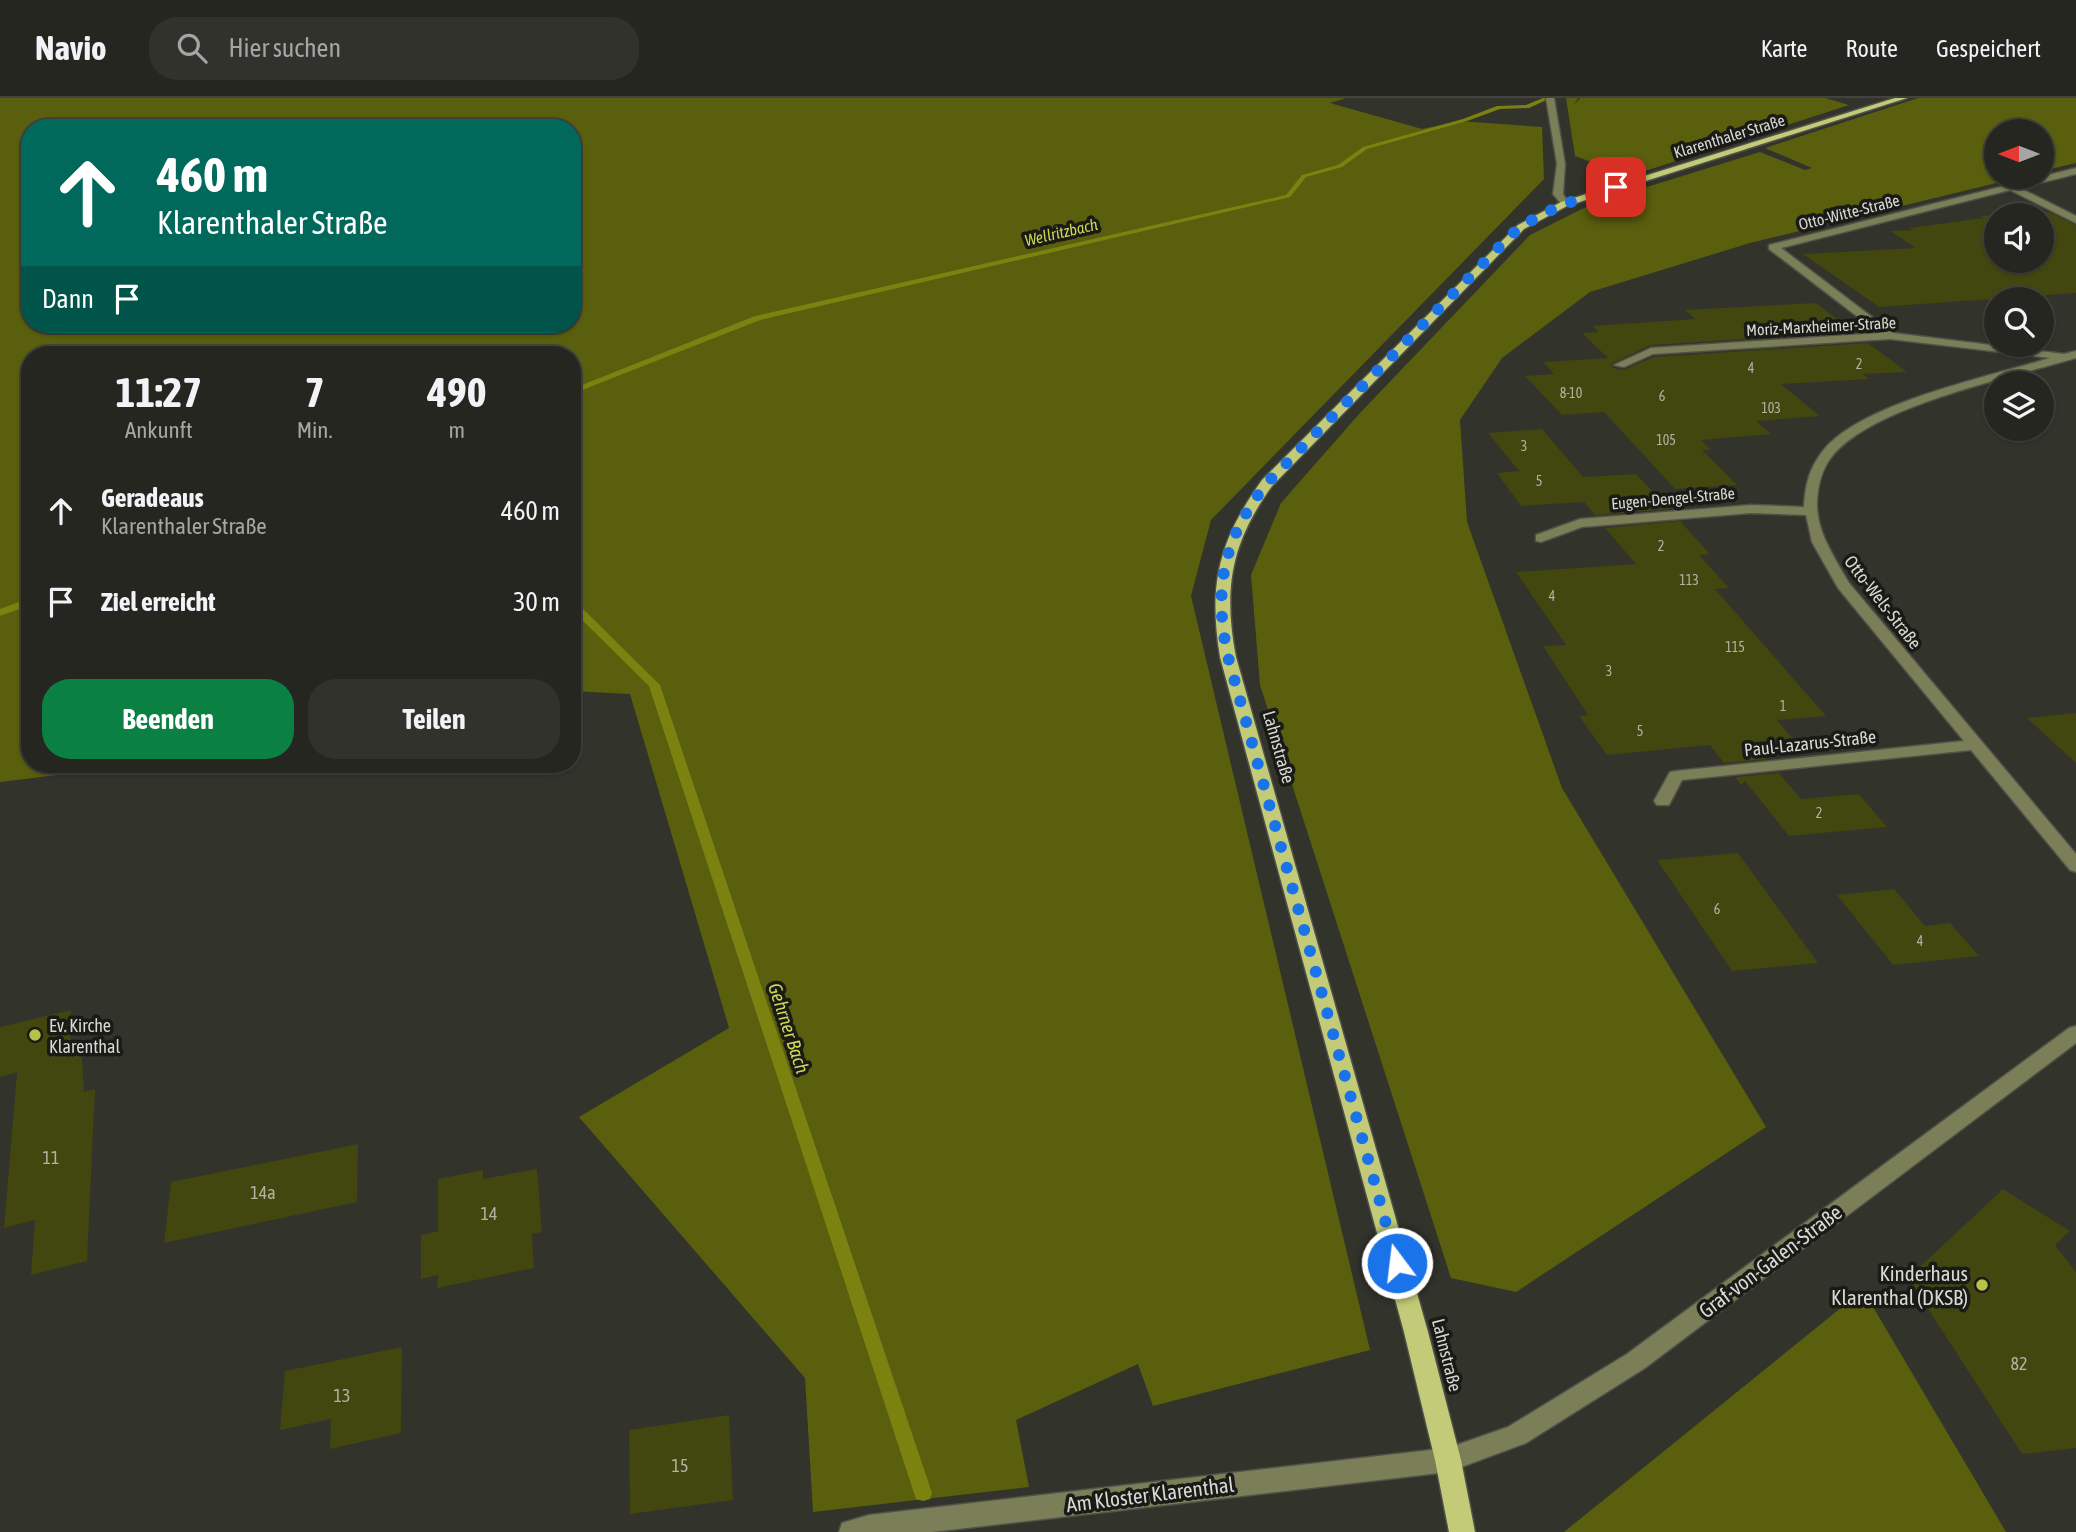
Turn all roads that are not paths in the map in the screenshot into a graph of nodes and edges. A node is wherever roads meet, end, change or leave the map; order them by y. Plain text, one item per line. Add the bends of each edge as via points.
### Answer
1 (1903, 98) edge
2 (1550, 99) edge
3 (2076, 171) edge
4 (2054, 177) edge
5 (2009, 189) edge
6 (2015, 189) edge
7 (1564, 204) junction
8 (2076, 220) edge
9 (1890, 337) junction
10 (2072, 355) edge
11 (1619, 365) dead end
12 (1810, 511) junction
13 (1541, 538) dead end
14 (1975, 745) junction
15 (1663, 801) dead end
16 (2076, 866) edge
17 (2076, 1033) edge
18 (1448, 1460) junction
19 (852, 1532) edge
20 (1462, 1532) edge

1 - 7 main road, Klarenthaler Straße
2 - 7 street via 1561,164 1558,194
3 - 4 street, Otto-Witte-Straße
5 - 9 street, Otto-Witte-Straße via 1773,247
6 - 8 street
7 - 18 main road, Lahnstraße via 1512,234 1267,483 1242,519 1222,577 1221,616 1228,657
9 - 10 street, Moriz-Marxheimer-Straße
9 - 11 street, Moriz-Marxheimer-Straße via 1651,351
10 - 12 street, Otto-Wels-Straße via 1906,405 1861,425 1838,442 1821,463
12 - 13 street, Eugen-Dengel-Straße via 1751,509 1580,523
12 - 14 street, Otto-Wels-Straße via 1820,547 1843,585
14 - 15 street, Paul-Lazarus-Straße via 1676,776
14 - 16 street, Otto-Wels-Straße
17 - 18 street, Graf-von-Galen-Straße via 1636,1361 1517,1435
18 - 19 street, Am Kloster Klarenthal
18 - 20 main road, Lahnstraße

